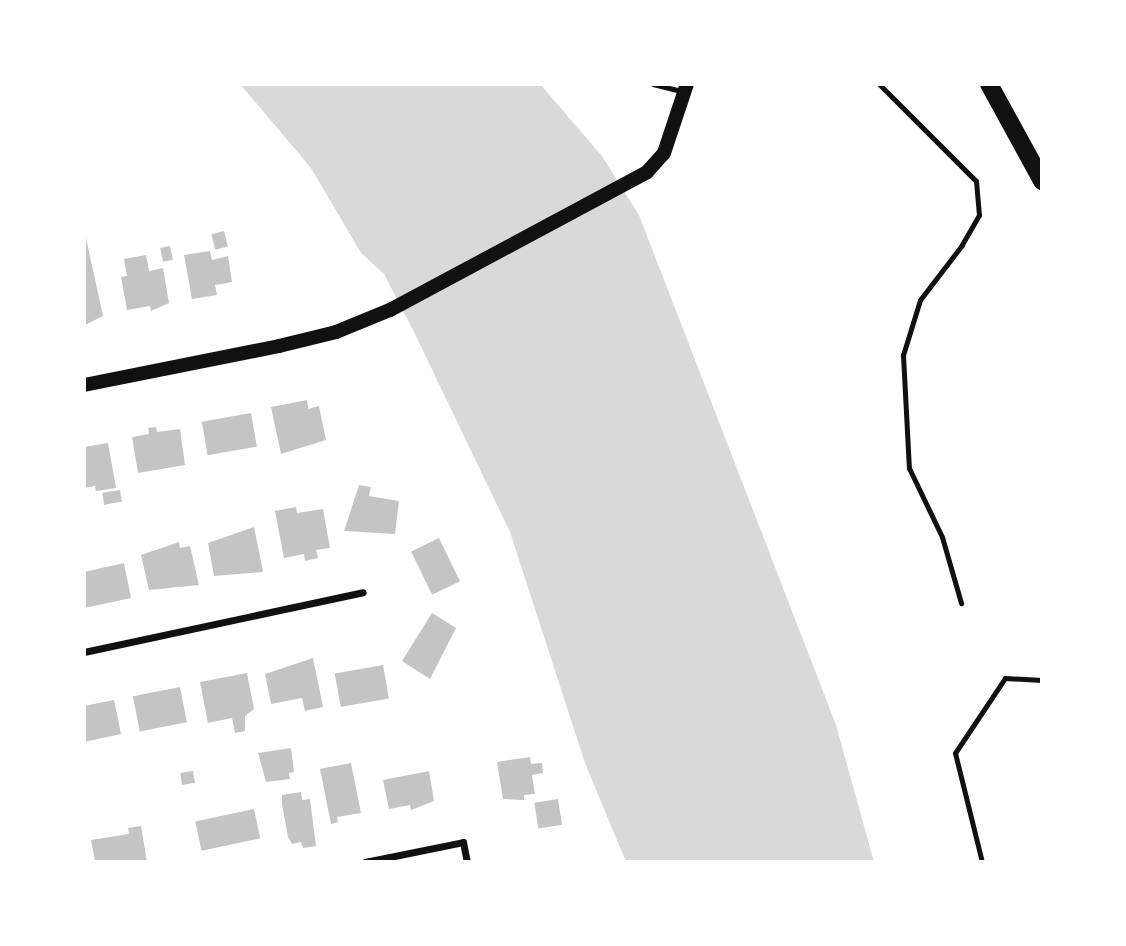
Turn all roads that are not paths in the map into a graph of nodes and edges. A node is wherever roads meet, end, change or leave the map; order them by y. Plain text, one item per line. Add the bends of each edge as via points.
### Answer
1 (653, 84) edge
2 (879, 84) edge
3 (989, 84) edge
4 (686, 88) edge
5 (1042, 181) edge
6 (84, 385) edge
7 (363, 592) dead end
8 (961, 603) dead end
9 (84, 652) edge
10 (1042, 680) edge
11 (365, 862) edge
12 (467, 862) edge
13 (982, 862) edge

1 - 4 lane
2 - 8 lane via 976,181 979,215 920,300 903,355 909,468 942,537
3 - 5 main road
4 - 6 main road via 664,153 632,183 390,310 290,344
7 - 9 street
10 - 13 lane via 1005,678 955,753
11 - 12 street via 463,842

